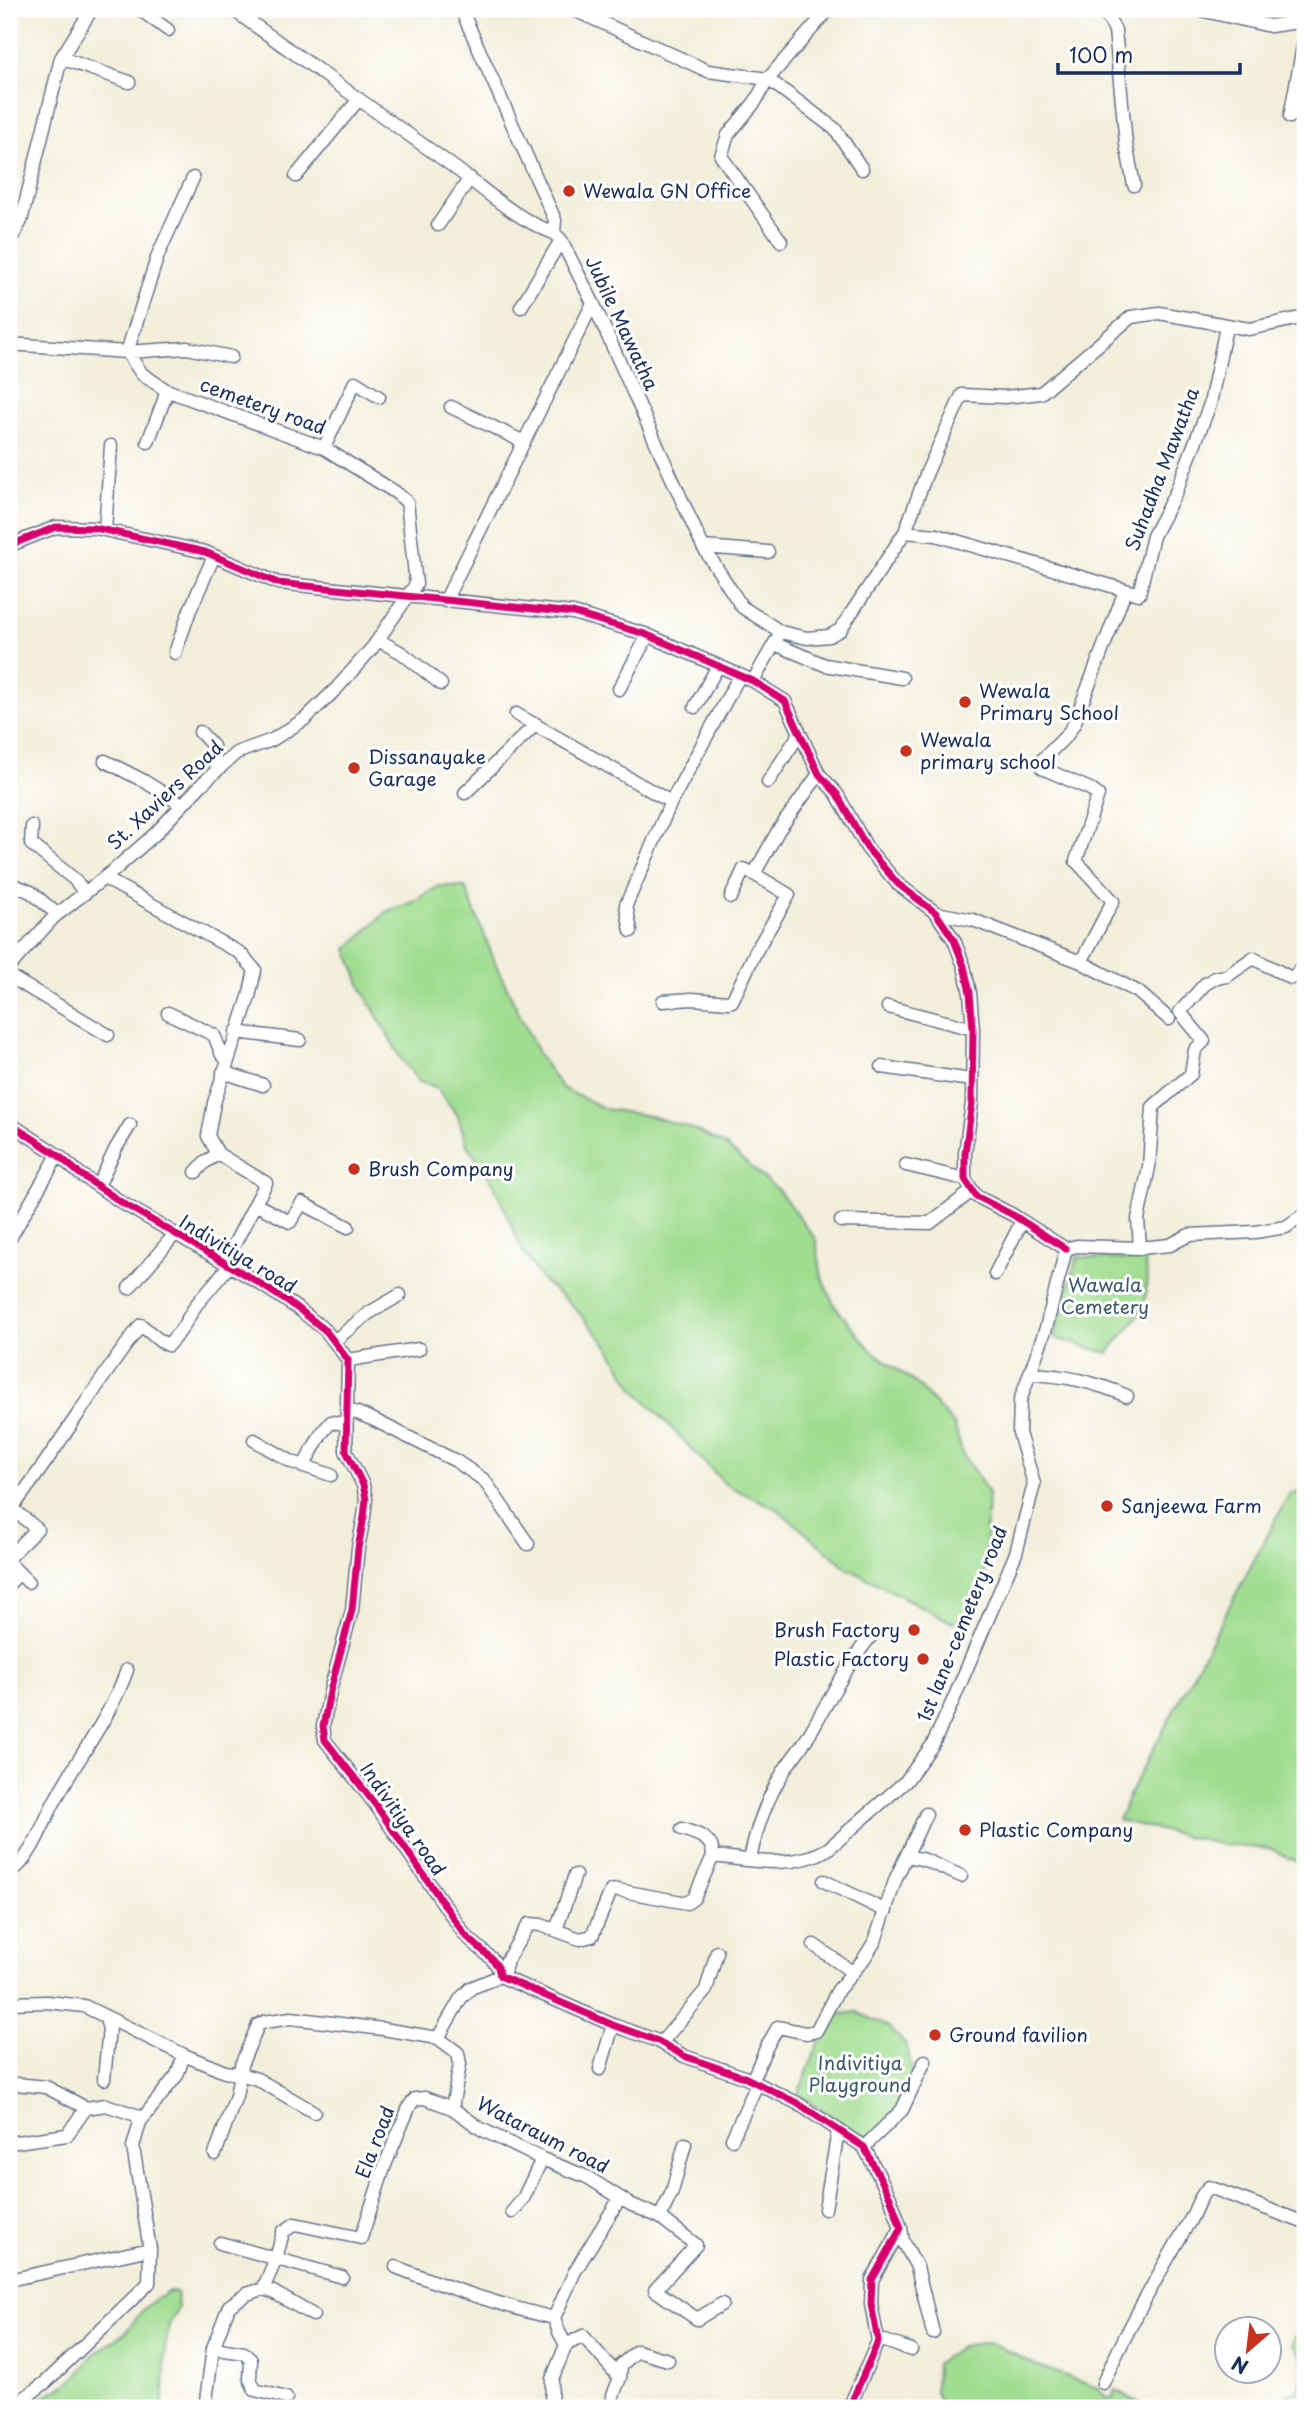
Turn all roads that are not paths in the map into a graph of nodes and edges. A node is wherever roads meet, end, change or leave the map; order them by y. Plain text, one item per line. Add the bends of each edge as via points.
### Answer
1 (92, 9) edge
2 (139, 9) edge
3 (232, 9) edge
4 (461, 9) edge
5 (573, 9) edge
6 (829, 9) edge
7 (1103, 9) edge
8 (1196, 9) edge
9 (1305, 21) edge
10 (167, 30) dead end
11 (1305, 35) edge
12 (61, 58) junction
13 (768, 79) junction
14 (130, 82) dead end
15 (359, 99) junction
16 (1290, 117) dead end
17 (862, 169) dead end
18 (296, 176) dead end
19 (193, 178) dead end
20 (470, 178) junction
21 (1134, 185) dead end
22 (438, 225) dead end
23 (9, 237) edge
24 (557, 237) junction
25 (781, 241) dead end
26 (593, 303) junction
27 (521, 307) dead end
28 (1305, 317) edge
29 (1226, 327) junction
30 (9, 344) edge
31 (127, 352) junction
32 (231, 357) dead end
33 (166, 390) junction
34 (379, 397) dead end
35 (451, 407) dead end
36 (148, 442) dead end
37 (524, 442) junction
38 (111, 446) dead end
39 (324, 448) junction
40 (105, 530) junction
41 (905, 531) junction
42 (703, 547) junction
43 (9, 550) edge
44 (768, 552) dead end
45 (214, 556) junction
46 (1125, 591) junction
47 (405, 597) junction
48 (445, 601) junction
49 (648, 635) junction
50 (778, 638) junction
51 (378, 640) junction
52 (175, 653) dead end
53 (718, 666) junction
54 (740, 675) junction
55 (902, 678) dead end
56 (753, 681) junction
57 (441, 684) dead end
58 (619, 689) dead end
59 (695, 706) dead end
60 (516, 714) dead end
61 (536, 724) junction
62 (200, 732) dead end
63 (800, 733) junction
64 (105, 761) dead end
65 (217, 770) junction
66 (819, 774) junction
67 (768, 782) dead end
68 (465, 793) dead end
69 (671, 802) junction
70 (182, 805) junction
71 (32, 827) dead end
72 (754, 874) junction
73 (104, 878) junction
74 (9, 883) edge
75 (85, 893) junction
76 (731, 897) dead end
77 (936, 913) junction
78 (57, 915) junction
79 (631, 931) dead end
80 (1305, 961) edge
81 (1081, 962) junction
82 (9, 967) edge
83 (9, 976) edge
84 (663, 1001) dead end
85 (888, 1007) dead end
86 (168, 1013) dead end
87 (1169, 1019) dead end
88 (973, 1029) junction
89 (236, 1032) junction
90 (108, 1035) dead end
91 (300, 1040) dead end
92 (227, 1059) junction
93 (882, 1067) dead end
94 (223, 1072) junction
95 (971, 1080) junction
96 (264, 1085) dead end
97 (130, 1125) dead end
98 (13, 1126) edge
99 (9, 1143) edge
100 (218, 1154) junction
101 (58, 1155) junction
102 (906, 1165) dead end
103 (196, 1172) dead end
104 (965, 1179) junction
105 (98, 1186) junction
106 (972, 1191) junction
107 (255, 1204) junction
108 (1305, 1214) edge
109 (841, 1221) dead end
110 (1022, 1222) junction
111 (348, 1227) dead end
112 (175, 1234) junction
113 (9, 1240) edge
114 (1140, 1248) junction
115 (1066, 1249) junction
116 (227, 1264) junction
117 (995, 1274) dead end
118 (129, 1288) dead end
119 (400, 1295) dead end
120 (334, 1341) junction
121 (419, 1349) dead end
122 (348, 1360) junction
123 (1030, 1374) junction
124 (1127, 1396) dead end
125 (346, 1419) junction
126 (254, 1440) dead end
127 (303, 1467) junction
128 (331, 1475) dead end
129 (10, 1507) edge
130 (528, 1544) dead end
131 (9, 1557) edge
132 (9, 1563) edge
133 (9, 1584) edge
134 (871, 1636) dead end
135 (127, 1670) dead end
136 (926, 1814) dead end
137 (682, 1829) dead end
138 (713, 1856) junction
139 (908, 1856) junction
140 (750, 1860) junction
141 (9, 1867) edge
142 (575, 1875) dead end
143 (961, 1875) dead end
144 (824, 1881) dead end
145 (886, 1911) junction
146 (556, 1930) junction
147 (814, 1945) dead end
148 (718, 1952) dead end
149 (852, 1972) junction
150 (501, 1976) junction
151 (9, 2003) edge
152 (105, 2016) junction
153 (613, 2025) junction
154 (438, 2038) junction
155 (661, 2043) junction
156 (184, 2055) junction
157 (925, 2061) dead end
158 (600, 2069) dead end
159 (240, 2074) junction
160 (104, 2078) dead end
161 (754, 2083) junction
162 (9, 2086) edge
163 (86, 2108) junction
164 (452, 2108) junction
165 (314, 2112) dead end
166 (140, 2122) junction
167 (838, 2131) junction
168 (732, 2139) dead end
169 (9, 2143) edge
170 (685, 2144) dead end
171 (864, 2147) junction
172 (215, 2154) dead end
173 (542, 2159) junction
174 (620, 2198) junction
175 (825, 2209) dead end
176 (512, 2212) dead end
177 (660, 2217) junction
178 (1305, 2222) edge
179 (901, 2228) junction
180 (220, 2244) dead end
181 (150, 2249) junction
182 (275, 2259) junction
183 (396, 2267) dead end
184 (342, 2277) dead end
185 (9, 2280) edge
186 (263, 2289) junction
187 (722, 2304) dead end
188 (313, 2315) dead end
189 (554, 2318) junction
190 (933, 2333) dead end
191 (878, 2340) junction
192 (566, 2345) junction
193 (213, 2348) junction
194 (911, 2350) dead end
195 (668, 2360) dead end
196 (620, 2378) junction
197 (1103, 2383) dead end
198 (286, 2398) dead end
199 (11, 2408) edge
200 (205, 2408) edge
201 (551, 2408) edge
202 (612, 2408) edge
203 (849, 2408) edge

1 - 12 street
2 - 10 street
3 - 15 street
4 - 24 street, Jubile Mawatha via 552,211
5 - 13 street via 708,71
6 - 13 street
7 - 21 street via 1115,30
8 - 9 street via 1270,26
11 - 16 street
12 - 14 street
12 - 23 street via 21,221
13 - 17 street via 835,129
13 - 25 street via 727,135 721,156
15 - 18 street
15 - 20 street
19 - 31 street via 158,255
20 - 22 street
20 - 24 street via 514,213
24 - 26 street, Jubile Mawatha
24 - 27 street
26 - 37 street
26 - 42 street, Jubile Mawatha
28 - 29 street via 1249,329
29 - 41 street via 1159,313 1131,317 1041,393 962,395
29 - 46 street, Suhadha Mawatha via 1210,404 1176,492 1153,536 1139,594
30 - 31 street
31 - 32 street via 187,348
31 - 33 street, cemetery road via 142,374
33 - 36 street
33 - 39 street, cemetery road
34 - 39 street via 355,383
35 - 37 street
37 - 48 street
38 - 40 street
39 - 47 street, cemetery road via 407,502 416,584
40 - 43 street via 56,527 13,544
40 - 45 street
41 - 46 street via 936,535
41 - 50 street via 840,630 829,636
42 - 44 street
42 - 50 street, Jubile Mawatha via 742,607
45 - 47 street via 278,583
45 - 52 street
46 - 81 street via 1074,724 1040,762 1042,768 1098,795 1076,861 1113,901
47 - 48 street
47 - 51 street, St. Xaviers Road
48 - 49 street via 573,613
49 - 53 street
49 - 58 street
50 - 55 street via 825,665
50 - 56 street
51 - 57 street
51 - 65 street, St. Xaviers Road via 305,719 272,740 236,753
53 - 54 street
53 - 59 street
54 - 56 street
54 - 69 street
56 - 63 street via 785,701
60 - 61 street
61 - 68 street
61 - 69 street
62 - 65 street via 213,746
63 - 66 street
63 - 67 street
64 - 70 street
65 - 70 street, St. Xaviers Road
66 - 72 street
66 - 77 street via 837,794 867,848 898,884
69 - 79 street via 626,905
70 - 73 street, St. Xaviers Road
71 - 75 street via 31,844
72 - 76 street via 744,869
72 - 84 street via 789,895 732,1001
73 - 75 street, St. Xaviers Road
73 - 89 street via 240,953 255,970
74 - 78 street via 31,892
75 - 78 street, St. Xaviers Road
77 - 81 street via 973,920
77 - 88 street via 964,966
78 - 82 street, St. Xaviers Road
80 - 114 street via 1290,978 1253,958 1205,984 1180,1012 1204,1041 1195,1050 1191,1073 1153,1107 1149,1167 1138,1219
81 - 87 street via 1138,992
83 - 90 street
85 - 88 street
86 - 92 street via 214,1035
88 - 95 street
89 - 91 street
89 - 92 street
92 - 94 street
93 - 95 street
94 - 96 street
94 - 100 street via 208,1136
95 - 104 street
97 - 105 street
98 - 99 street
98 - 101 street, Indivitiya road
100 - 103 street
100 - 107 street via 265,1183
101 - 105 street, Indivitiya road
101 - 113 street
102 - 104 street
104 - 106 street
105 - 112 street, Indivitiya road
106 - 109 street via 930,1223
106 - 110 street
107 - 111 street via 290,1222 302,1203
107 - 116 street
108 - 114 street via 1286,1227 1189,1235 1170,1245
110 - 115 street
110 - 117 street
112 - 116 street, Indivitiya road
112 - 118 street
114 - 115 street
115 - 123 street, 1st lane-cemetery road
116 - 120 street, Indivitiya road via 300,1310
116 - 129 street via 168,1345 141,1325 46,1464
119 - 120 street
120 - 122 street, Indivitiya road
121 - 122 street
122 - 125 street, Indivitiya road
123 - 124 street via 1102,1384
123 - 140 street, 1st lane-cemetery road via 1020,1401 1019,1433 1034,1484 1016,1553 933,1744 906,1780 828,1849 793,1863
125 - 127 street via 331,1422
125 - 130 street via 355,1412 456,1461 484,1480
125 - 150 street, Indivitiya road via 346,1451 363,1485 365,1508 352,1610 331,1687 323,1726 325,1740 465,1935 492,1959
126 - 127 street
127 - 128 street
129 - 131 street via 37,1529
132 - 133 street via 24,1578
134 - 140 street via 762,1811
135 - 141 street via 27,1853 17,1867
136 - 139 street
137 - 138 street via 706,1839
138 - 140 street, 1st lane-cemetery road
138 - 146 street via 694,1898 687,1903 617,1889 611,1891 592,1936 580,1939
139 - 143 street
139 - 145 street
142 - 146 street
144 - 145 street
145 - 149 street via 875,1941
146 - 150 street via 529,1924
147 - 149 street
148 - 155 street via 706,1990
149 - 161 street via 817,2031 778,2027
150 - 153 street
150 - 154 street via 471,1988
151 - 152 street via 84,2006
152 - 156 street
152 - 160 street via 109,2028
153 - 155 street
153 - 158 street
154 - 159 street via 291,2018 264,2022 258,2025
154 - 164 street, Wataraum road via 458,2053
155 - 161 street
156 - 159 street
156 - 166 street via 177,2075
157 - 171 street via 902,2110
159 - 165 street
159 - 172 street
161 - 167 street via 797,2103
161 - 168 street
162 - 163 street via 46,2087
163 - 166 street via 106,2105 136,2115
163 - 169 street via 67,2135
164 - 173 street, Wataraum road via 481,2129
164 - 182 street, Ela road via 425,2098 410,2105 361,2238 295,2224 283,2232
166 - 181 street via 133,2147
167 - 171 street
167 - 175 street
170 - 177 street
171 - 179 street
173 - 174 street, Wataraum road via 587,2177
173 - 176 street
174 - 177 street, Wataraum road
174 - 189 street via 575,2271
177 - 187 street, Wataraum road via 696,2245 655,2290 697,2319
178 - 197 street via 1209,2187 1142,2301
179 - 190 street via 917,2267
179 - 191 street via 872,2280
180 - 182 street
181 - 185 street
181 - 199 street via 149,2283 46,2382
182 - 184 street
182 - 186 street
183 - 189 street via 463,2293
186 - 188 street
186 - 193 street via 229,2306
189 - 192 street
191 - 194 street
191 - 203 street
192 - 196 street via 583,2336
192 - 201 street via 552,2379
193 - 198 street via 244,2353 251,2360 250,2379 256,2390
193 - 200 street
195 - 196 street via 636,2350 621,2365
196 - 202 street

